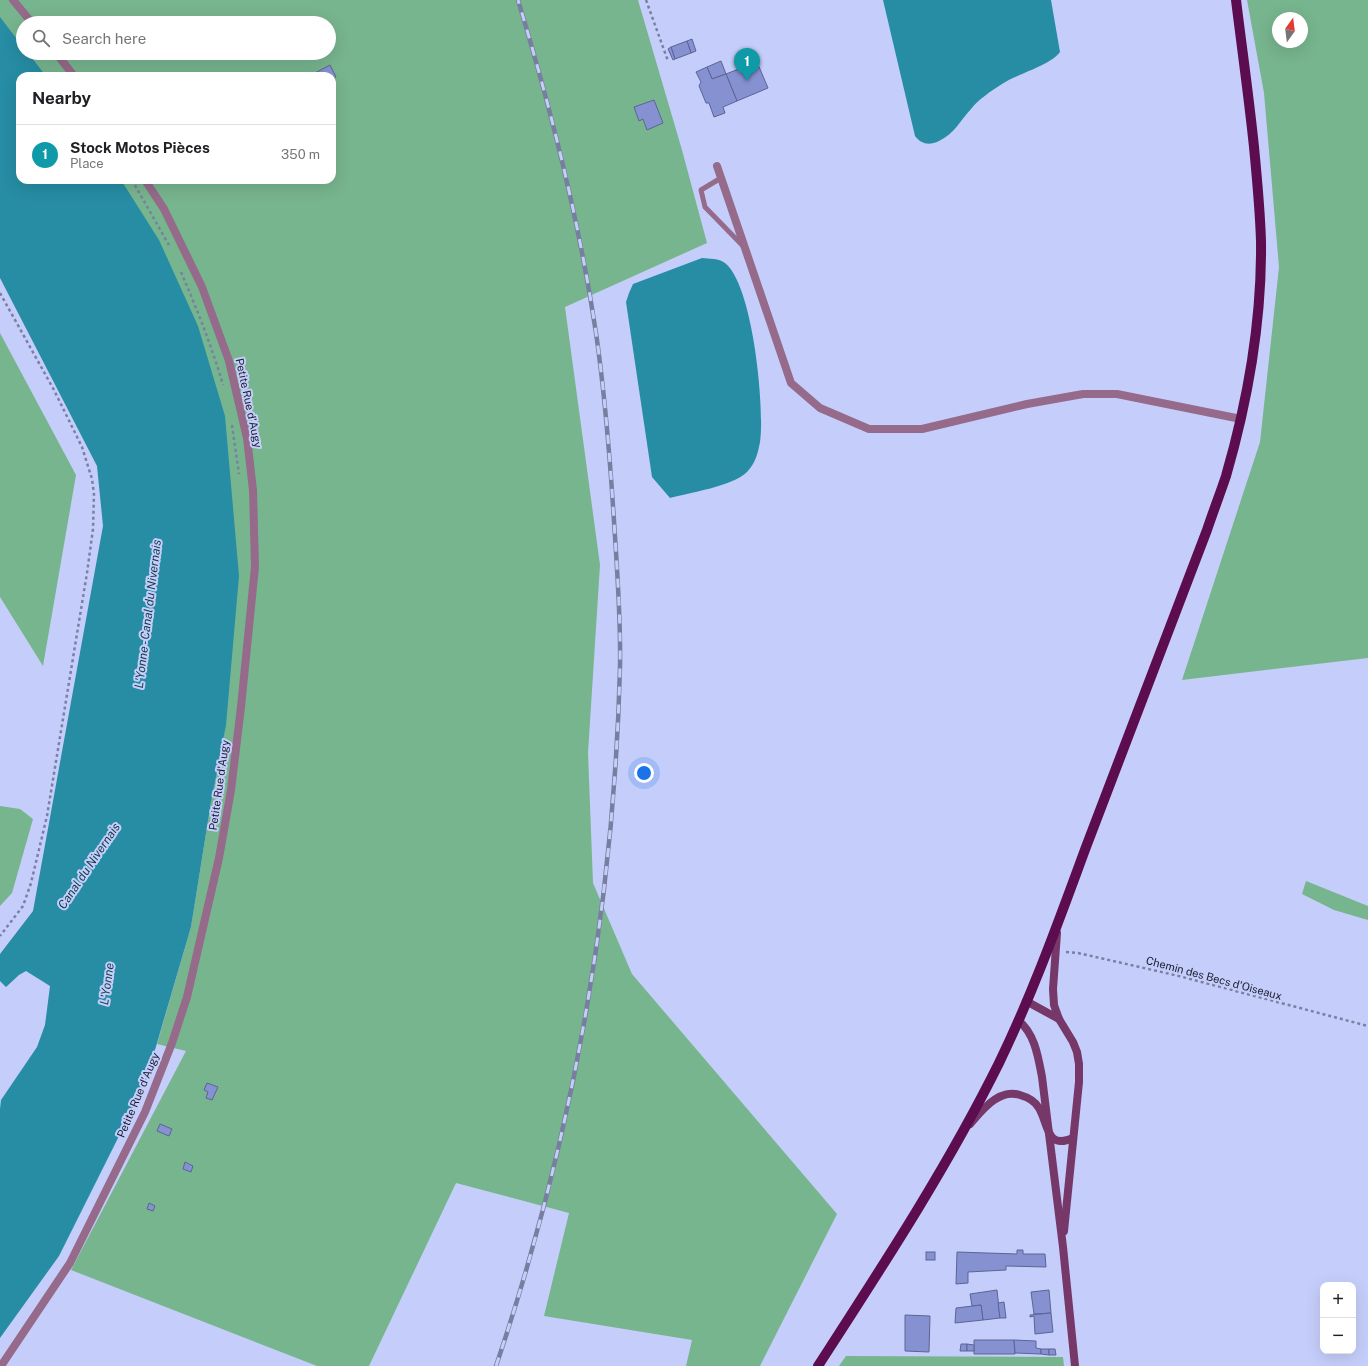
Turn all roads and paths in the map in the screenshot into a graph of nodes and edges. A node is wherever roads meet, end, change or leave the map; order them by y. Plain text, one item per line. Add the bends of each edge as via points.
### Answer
1 (12, 0) edge
2 (646, 0) edge
3 (1236, 0) edge
4 (26, 16) edge
5 (61, 60) edge
6 (668, 61) dead end
7 (71, 72) edge
8 (717, 166) dead end
9 (721, 178) junction
10 (134, 184) edge
11 (148, 184) edge
12 (745, 249) junction
13 (172, 252) dead end
14 (179, 266) dead end
15 (0, 293) edge
16 (224, 392) dead end
17 (1241, 419) junction
18 (231, 420) dead end
19 (239, 474) dead end
20 (1057, 926) junction
21 (0, 936) edge
22 (1055, 951) junction
23 (1026, 1001) junction
24 (1059, 1019) junction
25 (1018, 1020) junction
26 (1368, 1026) edge
27 (966, 1128) junction
28 (1050, 1136) junction
29 (1074, 1138) junction
30 (1063, 1247) junction
31 (1, 1366) edge
32 (818, 1366) edge
33 (1075, 1366) edge

1 - 4 street
2 - 6 path
3 - 17 main road via 1259,199 1261,241 1255,338
5 - 7 street
8 - 9 street
9 - 12 street
9 - 12 lane via 701,190 705,207
10 - 13 path
11 - 31 street, Petite Rue d'Augy via 164,209 202,287 229,361 247,438 253,490 255,567 231,790 219,858 187,997 145,1112 70,1263
12 - 17 street via 791,383 820,408 869,429 922,429 1027,404 1083,394 1117,394
14 - 16 path via 212,350
15 - 21 path via 54,390 82,447 94,494 88,573 47,816 31,884 23,906
17 - 20 main road via 1226,477 1207,530
18 - 19 path
20 - 22 main road
20 - 23 main road
22 - 24 main road via 1053,989 1054,1005
22 - 26 path, Chemin des Becs d'Oiseaux via 1078,953 1179,976
23 - 24 main road
23 - 25 main road
24 - 29 main road via 1073,1042 1079,1064
25 - 27 main road
25 - 28 main road via 1026,1026 1038,1057
27 - 28 main road via 993,1100 1014,1093 1033,1101 1040,1109
27 - 32 main road
28 - 29 main road via 1064,1142
28 - 30 main road
29 - 30 main road
30 - 33 main road

